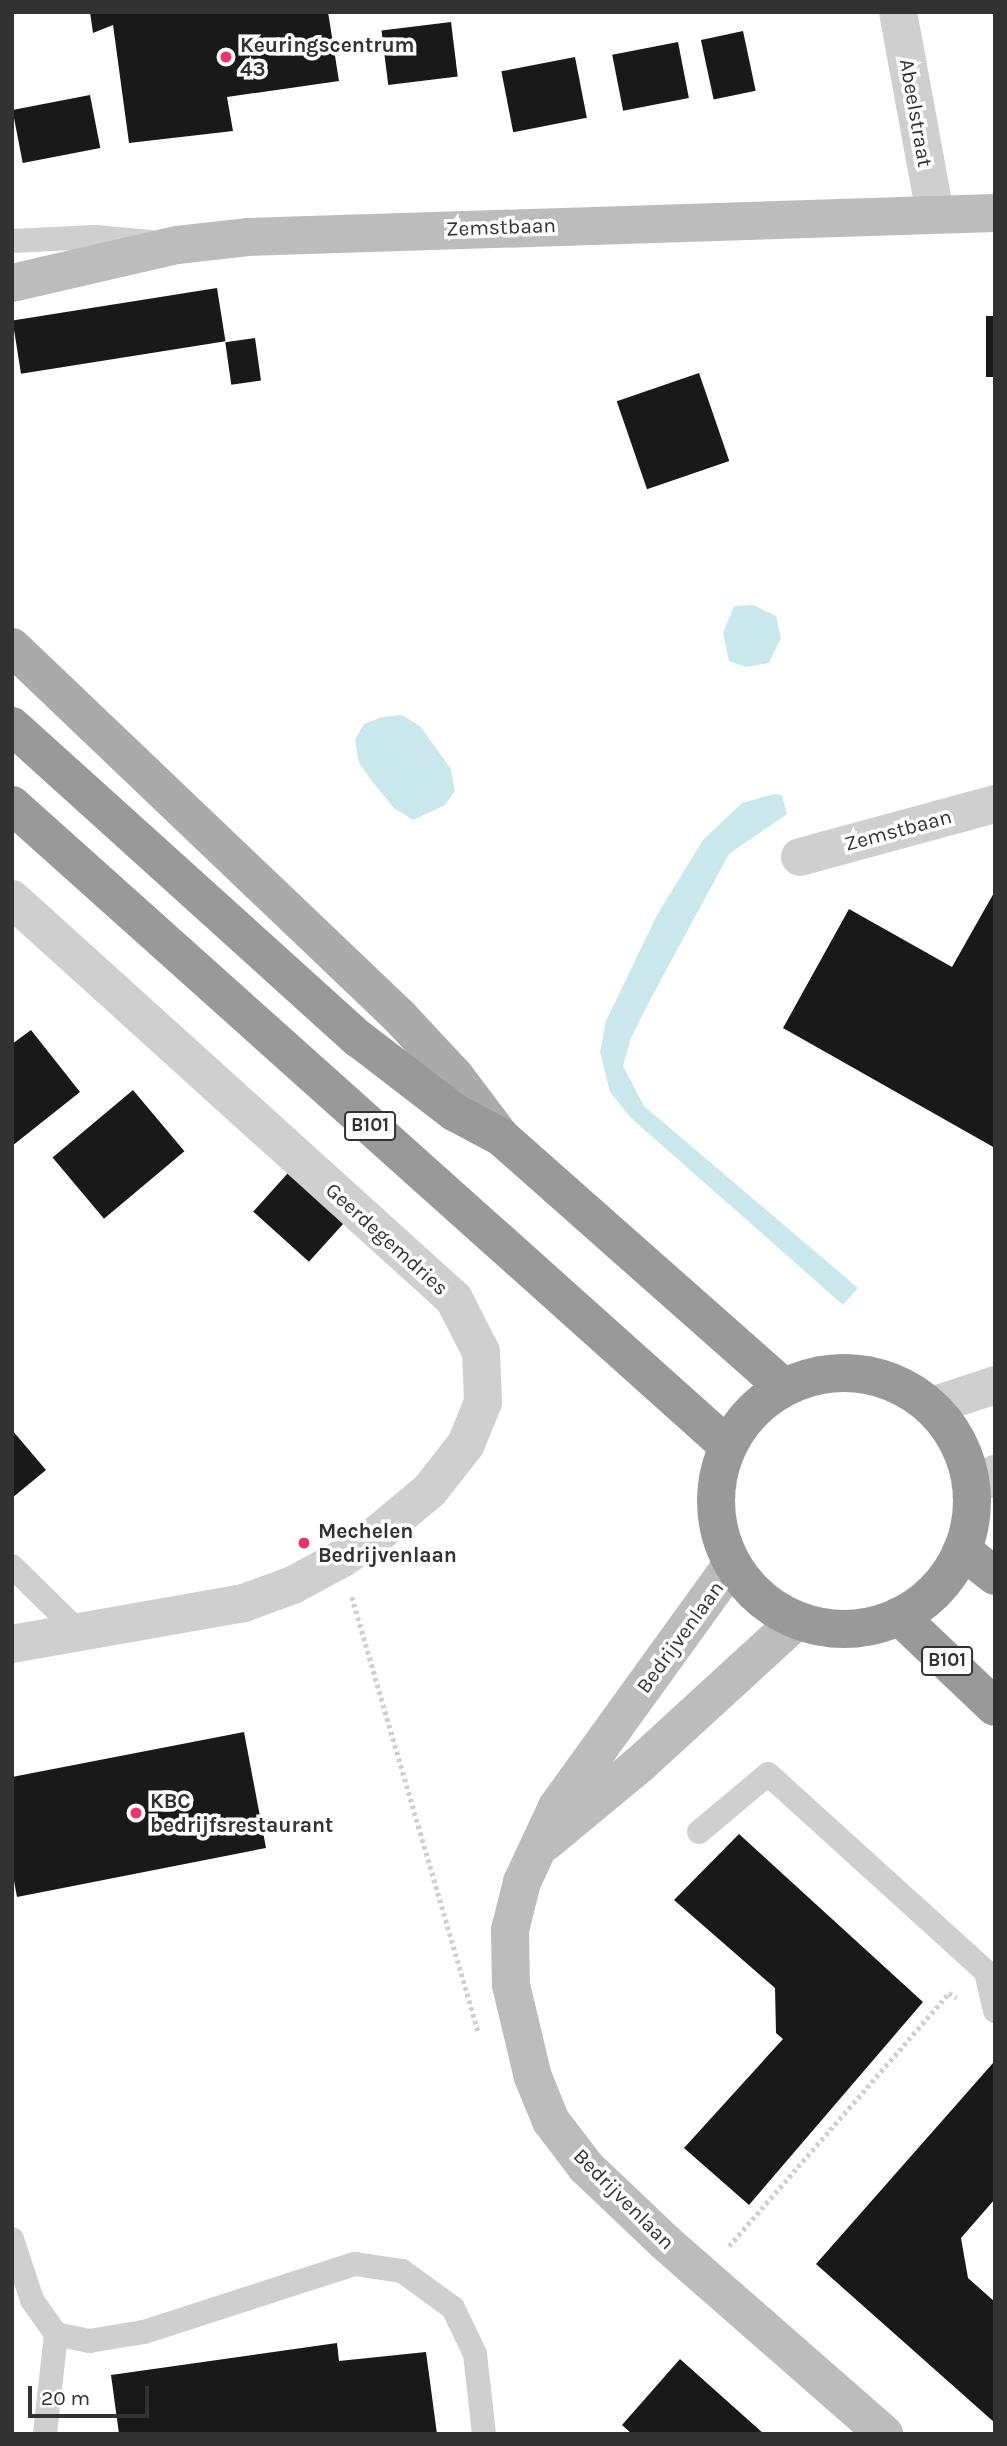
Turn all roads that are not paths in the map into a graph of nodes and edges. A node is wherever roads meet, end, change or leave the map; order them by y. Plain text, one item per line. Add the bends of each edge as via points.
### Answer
1 (898, 12) edge
2 (934, 213) junction
3 (995, 213) edge
4 (12, 240) edge
5 (177, 245) junction
6 (12, 283) edge
7 (12, 647) edge
8 (12, 726) edge
9 (995, 804) edge
10 (12, 805) edge
11 (800, 857) dead end
12 (12, 899) edge
13 (501, 1137) junction
14 (995, 1385) edge
15 (784, 1387) junction
16 (932, 1406) junction
17 (728, 1446) junction
18 (984, 1481) edge
19 (962, 1550) junction
20 (12, 1566) edge
21 (730, 1567) junction
22 (995, 1576) edge
23 (899, 1616) junction
24 (796, 1621) junction
25 (78, 1631) junction
26 (12, 1644) edge
27 (995, 1707) edge
28 (699, 1832) dead end
29 (539, 1847) junction
30 (995, 2011) edge
31 (12, 2239) edge
32 (56, 2334) junction
33 (45, 2434) edge
34 (484, 2434) edge
35 (884, 2434) edge

1 - 2 street, Abeelstraat
2 - 3 main road, Zemstbaan
2 - 5 main road, Zemstbaan via 326,232
4 - 5 lane via 95,237
5 - 6 main road, Zemstbaan
7 - 13 main road via 398,1016 455,1076
8 - 13 highway via 359,1039 454,1112
9 - 11 street, Zemstbaan
10 - 17 highway, B101
12 - 25 street, Geerdegemdries via 454,1299 481,1352 483,1402 466,1444 430,1490 380,1532 293,1585 244,1603
13 - 15 highway
14 - 16 street
15 - 16 highway via 813,1377 855,1374 884,1380
15 - 17 highway via 765,1398
16 - 18 highway via 953,1429 970,1468
17 - 21 highway via 716,1506
18 - 19 highway
19 - 22 highway
19 - 23 highway via 946,1577
20 - 25 lane
21 - 24 highway via 765,1605
21 - 29 main road, Bedrijvenlaan via 557,1807
23 - 24 highway via 852,1628
23 - 27 highway, B101
24 - 29 main road, Bedrijvenlaan via 609,1792
25 - 26 street, Geerdegemdries
28 - 30 lane via 768,1774 986,1972
29 - 35 main road, Bedrijvenlaan via 522,1882 510,1930 511,1985 533,2077 551,2121 586,2167
31 - 32 lane via 32,2300
32 - 33 lane
32 - 34 lane via 89,2342 144,2332 355,2264 402,2271 453,2308 475,2354

